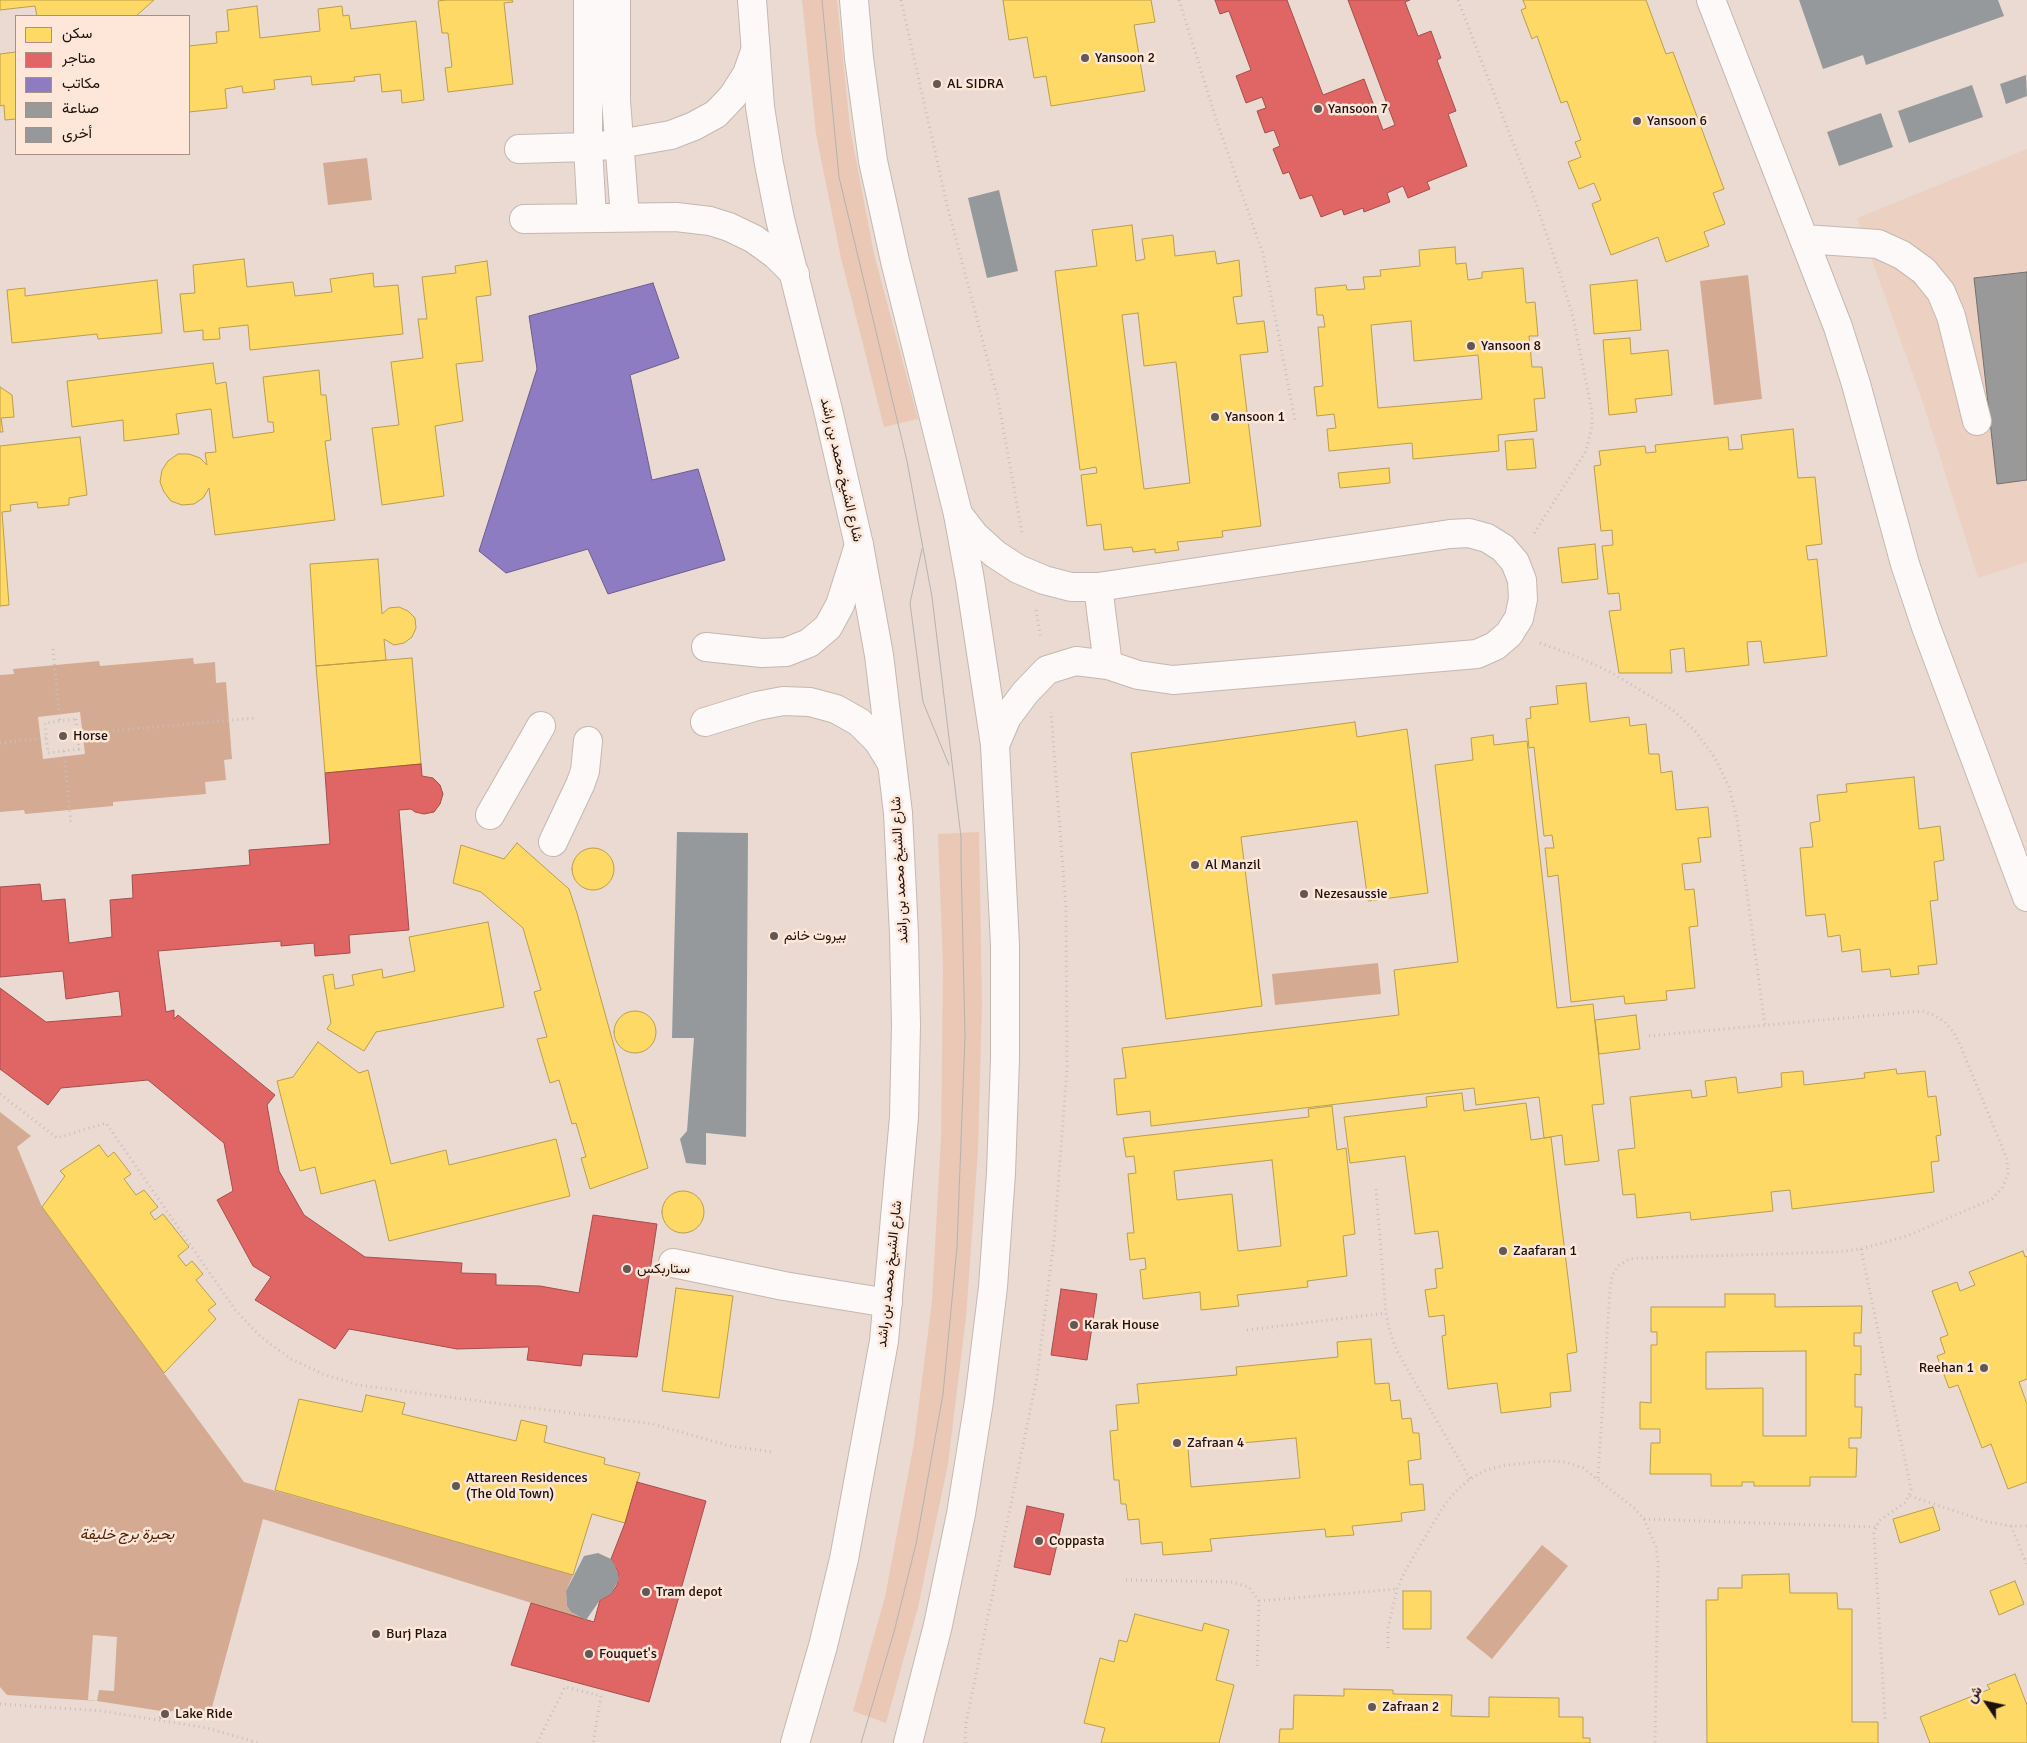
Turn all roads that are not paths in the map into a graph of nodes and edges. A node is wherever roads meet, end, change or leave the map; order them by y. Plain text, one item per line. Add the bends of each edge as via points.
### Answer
1 (588, 0) edge
2 (616, 0) edge
3 (752, 0) edge
4 (854, 0) edge
5 (1711, 0) edge
6 (755, 51) junction
7 (618, 144) junction
8 (588, 147) junction
9 (519, 149) dead end
10 (625, 217) junction
11 (592, 218) junction
12 (524, 219) dead end
13 (1804, 238) junction
14 (795, 274) junction
15 (1977, 421) dead end
16 (958, 514) junction
17 (858, 544) junction
18 (1098, 588) junction
19 (706, 647) dead end
20 (1108, 665) junction
21 (705, 722) dead end
22 (541, 726) dead end
23 (588, 741) dead end
24 (995, 745) junction
25 (892, 764) junction
26 (490, 815) dead end
27 (553, 842) dead end
28 (2027, 897) edge
29 (673, 1263) dead end
30 (888, 1302) junction
31 (795, 1743) edge
32 (908, 1743) edge

1 - 8 main road
2 - 7 main road
3 - 6 main road, شارع الشيخ محمد بن راشد
4 - 16 main road via 873,161
5 - 13 main road
6 - 7 main road via 747,74 716,114 671,135
6 - 14 main road, شارع الشيخ محمد بن راشد via 769,164
7 - 8 main road
7 - 10 main road
8 - 9 main road
8 - 11 main road
10 - 11 main road
10 - 14 main road via 676,217 729,227 754,238
11 - 12 main road
13 - 15 main road via 1878,244 1902,255 1924,271 1941,292 1951,316
13 - 28 main road via 1838,326 1926,627
14 - 17 main road, شارع الشيخ محمد بن راشد
16 - 18 main road via 975,536 1018,569 1071,587
16 - 24 main road
17 - 19 main road via 840,605 828,626 809,643 786,652 762,653
17 - 25 main road, شارع الشيخ محمد بن راشد via 879,655
18 - 20 main road
18 - 20 main road via 1469,533 1487,538 1503,548 1515,562 1522,580 1519,618 1509,634 1495,646 1477,654 1173,680 1138,675
20 - 24 main road via 1076,661 1047,670 1007,717
21 - 25 main road via 783,701 810,702 836,709 859,722 878,741
22 - 26 main road
23 - 27 main road via 585,771
24 - 32 main road via 1005,945 1005,1059 993,1287 961,1514 938,1625
25 - 30 main road, شارع الشيخ محمد بن راشد via 899,823 906,1025 904,1117
29 - 30 main road via 784,1286
30 - 31 main road, شارع الشيخ محمد بن راشد via 884,1341 844,1558

